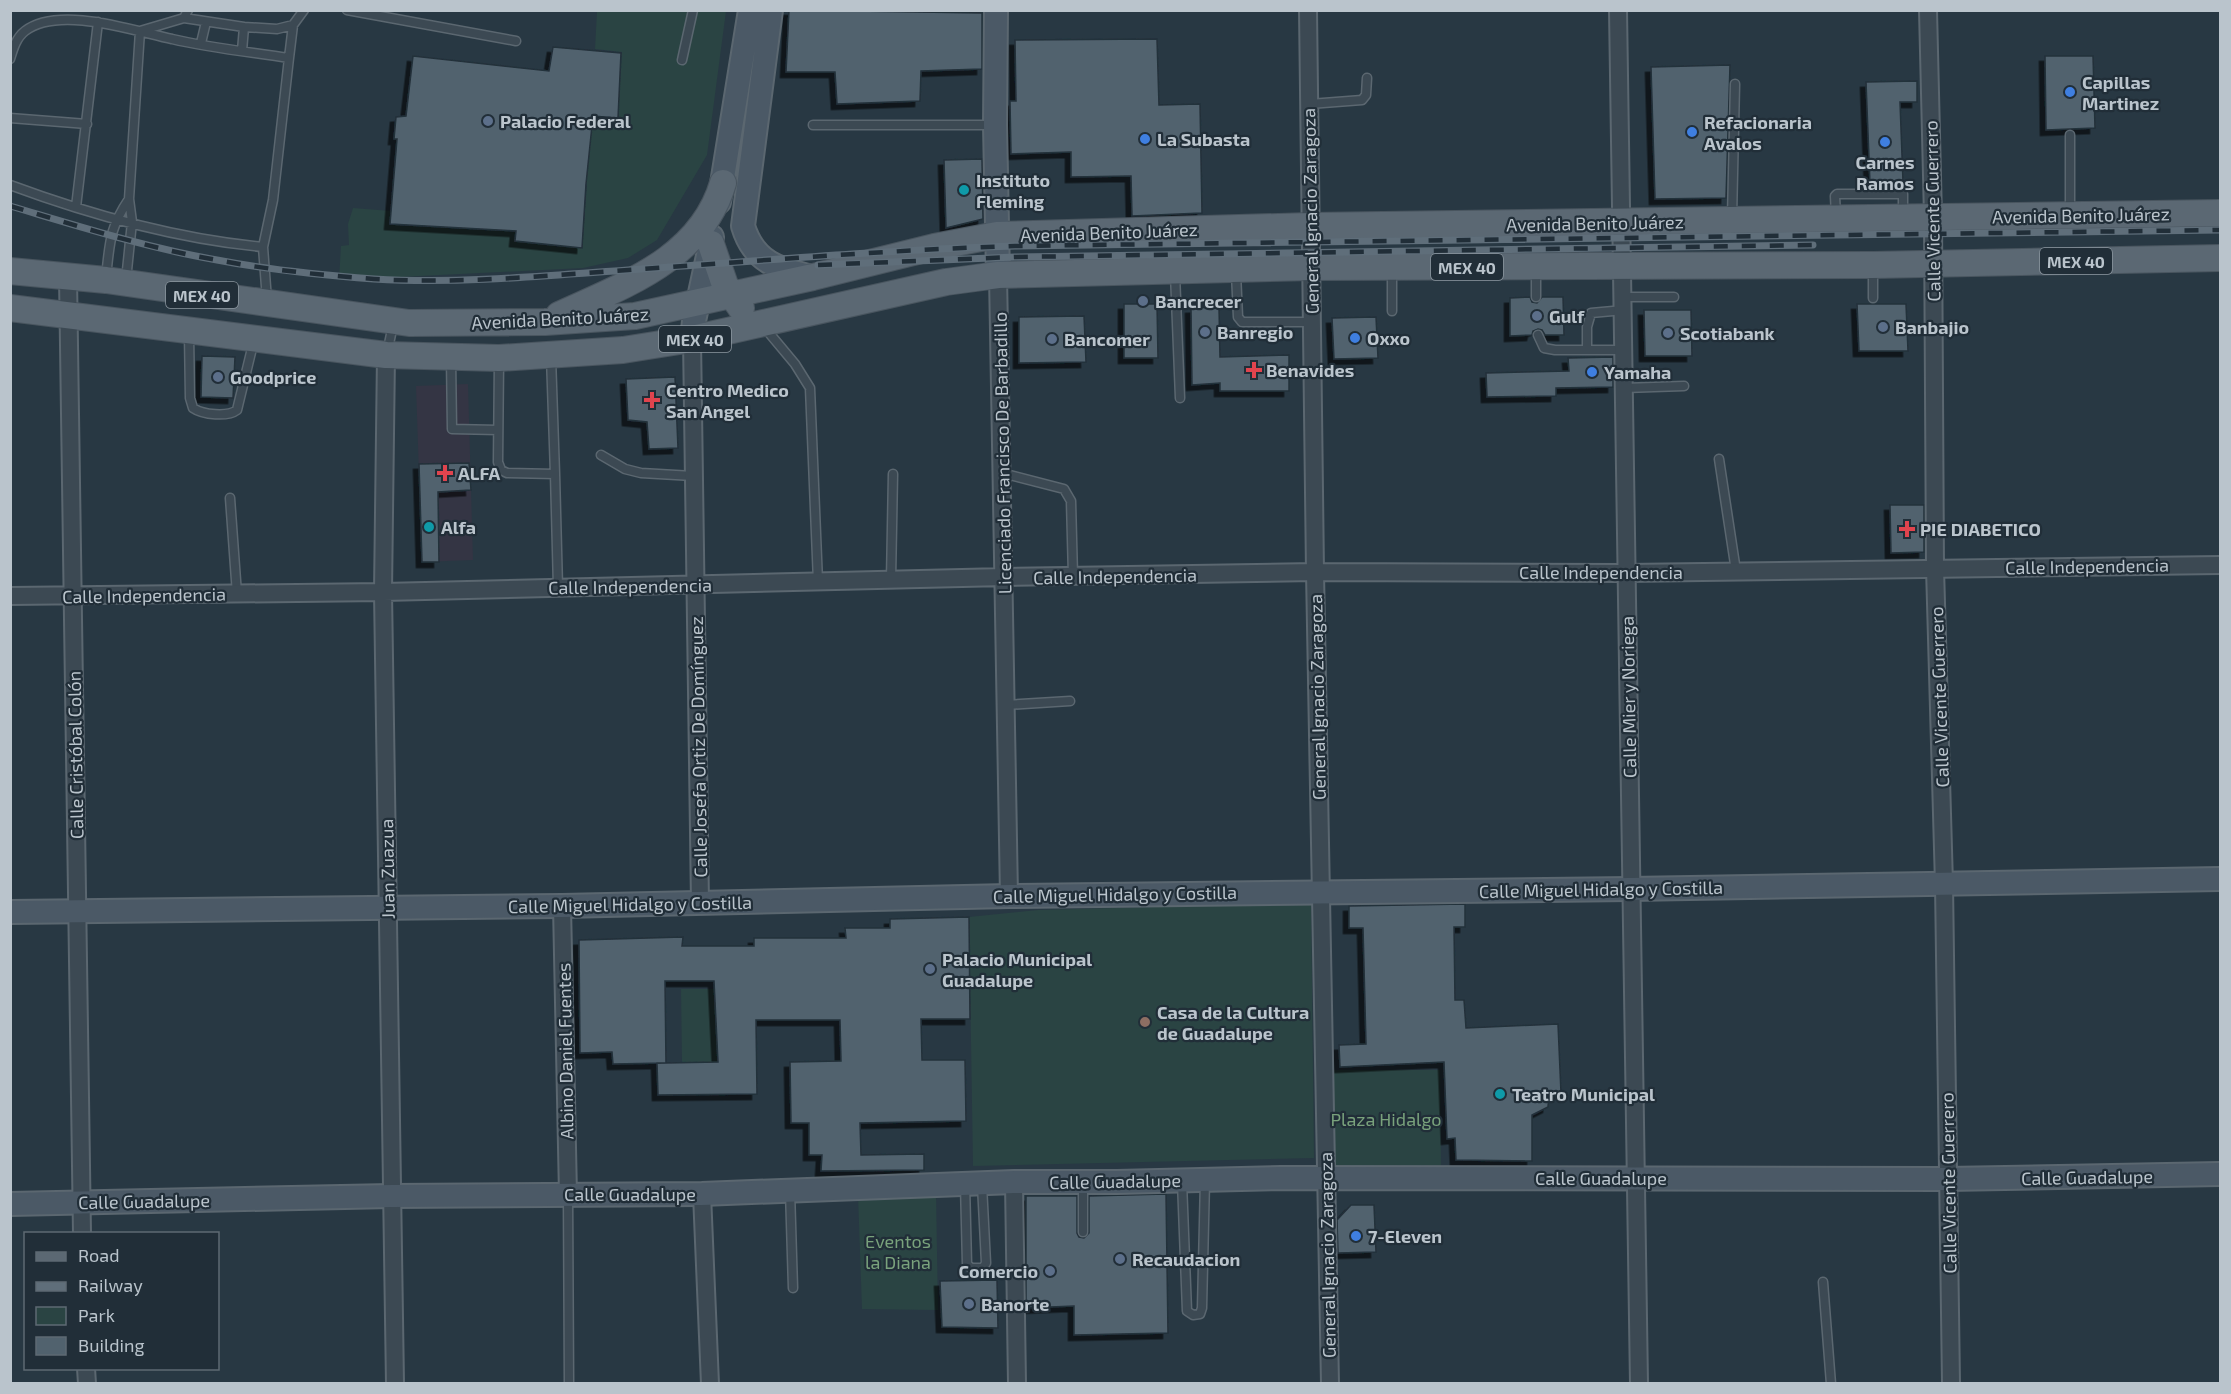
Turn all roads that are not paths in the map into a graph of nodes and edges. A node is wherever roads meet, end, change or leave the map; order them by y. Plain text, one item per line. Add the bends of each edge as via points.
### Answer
1 (304, 10) edge
2 (347, 10) edge
3 (693, 10) edge
4 (750, 10) edge
5 (771, 10) edge
6 (996, 10) edge
7 (1308, 10) edge
8 (1618, 10) edge
9 (1928, 10) edge
10 (186, 14) edge
11 (98, 22) junction
12 (206, 22) junction
13 (293, 25) junction
14 (244, 27) junction
15 (140, 31) junction
16 (516, 41) dead end
17 (201, 44) junction
18 (242, 51) junction
19 (289, 58) junction
20 (10, 59) edge
21 (682, 60) dead end
22 (1367, 78) dead end
23 (1735, 84) dead end
24 (1310, 104) junction
25 (10, 118) edge
26 (87, 124) junction
27 (813, 125) dead end
28 (995, 125) junction
29 (2070, 135) dead end
30 (723, 183) junction
31 (10, 185) edge
32 (129, 200) junction
33 (76, 207) junction
34 (2220, 213) edge
35 (2070, 215) junction
36 (1933, 217) junction
37 (116, 218) junction
38 (1732, 221) junction
39 (132, 222) junction
40 (1622, 223) junction
41 (1311, 226) junction
42 (997, 235) junction
43 (711, 244) junction
44 (263, 246) junction
45 (2220, 258) edge
46 (1932, 264) junction
47 (1873, 265) junction
48 (1311, 267) junction
49 (1536, 267) junction
50 (1623, 267) junction
51 (1392, 268) junction
52 (1236, 269) junction
53 (1175, 270) junction
54 (10, 271) edge
55 (998, 275) junction
56 (68, 277) junction
57 (813, 278) junction
58 (116, 282) junction
59 (730, 295) junction
60 (1536, 297) dead end
61 (1674, 297) dead end
62 (1873, 298) dead end
63 (267, 304) junction
64 (697, 304) junction
65 (1624, 304) junction
66 (10, 308) edge
67 (1392, 310) dead end
68 (69, 315) junction
69 (394, 321) junction
70 (545, 322) junction
71 (1311, 322) junction
72 (762, 323) junction
73 (189, 330) junction
74 (1538, 335) dead end
75 (254, 338) junction
76 (692, 339) junction
77 (1587, 350) junction
78 (1624, 350) junction
79 (386, 355) junction
80 (551, 356) junction
81 (452, 358) junction
82 (499, 358) junction
83 (1684, 386) dead end
84 (1624, 388) junction
85 (1180, 398) dead end
86 (498, 430) junction
87 (601, 455) dead end
88 (1719, 459) dead end
89 (1002, 473) junction
90 (555, 474) junction
91 (893, 474) dead end
92 (693, 476) junction
93 (230, 498) dead end
94 (2220, 565) edge
95 (1935, 568) junction
96 (1736, 571) junction
97 (1315, 572) junction
98 (1627, 573) junction
99 (1073, 576) junction
100 (1004, 577) junction
101 (891, 580) junction
102 (818, 582) junction
103 (695, 585) junction
104 (558, 588) junction
105 (384, 592) junction
106 (237, 594) junction
107 (10, 596) edge
108 (73, 596) junction
109 (1071, 701) dead end
110 (1006, 705) junction
111 (2220, 879) edge
112 (1944, 884) junction
113 (1630, 889) junction
114 (1321, 891) junction
115 (1009, 896) junction
116 (700, 903) junction
117 (562, 906) junction
118 (388, 908) junction
119 (10, 912) edge
120 (78, 912) junction
121 (2220, 1174) edge
122 (1326, 1178) junction
123 (1205, 1179) junction
124 (1634, 1179) junction
125 (1947, 1179) junction
126 (1182, 1180) junction
127 (1014, 1182) junction
128 (1083, 1182) junction
129 (973, 1184) junction
130 (790, 1191) junction
131 (702, 1194) junction
132 (568, 1195) junction
133 (391, 1196) junction
134 (81, 1202) junction
135 (10, 1204) edge
136 (82, 1232) edge
137 (1083, 1232) dead end
138 (1823, 1282) dead end
139 (793, 1288) dead end
140 (395, 1383) edge
141 (569, 1383) edge
142 (710, 1383) edge
143 (1017, 1383) edge
144 (1330, 1383) edge
145 (1639, 1383) edge
146 (1831, 1383) edge
147 (1951, 1383) edge

1 - 13 lane
2 - 16 lane
3 - 21 lane
4 - 30 street
5 - 57 street via 743,226 752,249 762,258
6 - 28 street, Licenciado Francisco De Barbadillo
7 - 24 street, General Ignacio Zaragoza
8 - 40 street, Calle Mier y Noriega
9 - 36 street, Calle Vicente Guerrero
10 - 12 lane
10 - 15 lane
11 - 15 lane
11 - 20 lane via 58,21 34,26 17,40
11 - 26 lane
12 - 14 lane
12 - 17 lane
13 - 14 lane
13 - 19 lane
14 - 18 lane
15 - 17 lane
15 - 32 lane
17 - 18 lane
18 - 19 lane
19 - 44 lane via 273,200
22 - 24 lane via 1362,100
23 - 38 lane
24 - 41 street, General Ignacio Zaragoza
25 - 26 lane
26 - 33 lane
27 - 28 lane
28 - 42 street, Licenciado Francisco De Barbadillo
29 - 35 lane
30 - 43 street
30 - 70 main road via 718,201 705,221 672,257
31 - 33 lane
32 - 37 lane
32 - 39 lane
33 - 37 lane
34 - 35 main road, Avenida Benito Juárez / MEX 40
35 - 36 main road, Avenida Benito Juárez / MEX 40
36 - 38 main road, Avenida Benito Juárez / MEX 40
36 - 46 street, Calle Vicente Guerrero
37 - 39 lane
37 - 58 lane via 111,232
38 - 40 main road, Avenida Benito Juárez / MEX 40
39 - 44 lane via 221,243
39 - 58 lane
40 - 41 main road, Avenida Benito Juárez / MEX 40
40 - 50 street, Calle Mier y Noriega
41 - 42 main road, Avenida Benito Juárez / MEX 40
41 - 48 street, General Ignacio Zaragoza
42 - 55 street, Licenciado Francisco De Barbadillo
42 - 57 main road, Avenida Benito Juárez / MEX 40 via 934,246
43 - 59 main road
43 - 64 street
44 - 63 lane
45 - 46 main road, Avenida Benito Juárez / MEX 40
46 - 47 main road, Avenida Benito Juárez / MEX 40
46 - 95 street, Calle Vicente Guerrero
47 - 50 main road, Avenida Benito Juárez / MEX 40
47 - 62 lane
48 - 51 main road, Avenida Benito Juárez / MEX 40
48 - 52 main road, Avenida Benito Juárez / MEX 40
48 - 71 street, General Ignacio Zaragoza
49 - 50 main road, Avenida Benito Juárez / MEX 40
49 - 51 main road, Avenida Benito Juárez / MEX 40
49 - 60 lane
50 - 65 street, Calle Mier y Noriega
51 - 67 lane
52 - 53 main road, Avenida Benito Juárez / MEX 40
52 - 71 lane via 1238,317 1242,322
53 - 55 main road, Avenida Benito Juárez / MEX 40
53 - 85 lane
54 - 56 main road, Avenida Benito Juárez / MEX 40
55 - 72 main road, Avenida Benito Juárez / MEX 40 via 946,282
55 - 89 street, Licenciado Francisco De Barbadillo
56 - 58 main road, Avenida Benito Juárez / MEX 40
56 - 68 street, Calle Cristóbal Colón
57 - 59 main road, Avenida Benito Juárez / MEX 40
58 - 63 main road, Avenida Benito Juárez / MEX 40
59 - 64 main road, Avenida Benito Juárez / MEX 40
59 - 72 main road via 749,316
61 - 65 lane
63 - 69 main road, Avenida Benito Juárez / MEX 40
64 - 70 main road, Avenida Benito Juárez / MEX 40 via 635,316
64 - 76 street
65 - 77 lane via 1591,313
65 - 78 street, Calle Mier y Noriega
66 - 68 main road, Avenida Benito Juárez / MEX 40
68 - 73 main road, Avenida Benito Juárez / MEX 40
68 - 108 street, Calle Cristóbal Colón
69 - 70 main road, Avenida Benito Juárez / MEX 40
69 - 79 lane
71 - 97 street, General Ignacio Zaragoza
72 - 76 main road, Avenida Benito Juárez / MEX 40
72 - 102 lane via 810,388
73 - 75 main road, Avenida Benito Juárez / MEX 40
73 - 75 lane via 190,398 193,408 202,412 230,414 237,410
74 - 77 lane via 1544,348
75 - 79 main road, Avenida Benito Juárez / MEX 40
76 - 80 main road, Avenida Benito Juárez / MEX 40
76 - 92 street, Calle Josefa Ortiz De Domínguez
77 - 78 lane
78 - 84 street, Calle Mier y Noriega
79 - 81 main road, Avenida Benito Juárez / MEX 40
79 - 105 street, Juan Zuazua
80 - 82 main road, Avenida Benito Juárez / MEX 40
80 - 90 lane
81 - 82 main road, Avenida Benito Juárez / MEX 40
81 - 86 lane via 452,429
82 - 86 lane
83 - 84 lane
84 - 98 street, Calle Mier y Noriega
86 - 90 lane via 501,470 514,475
87 - 92 lane via 641,473
88 - 96 lane
89 - 99 lane via 1064,489 1071,501
89 - 100 street, Licenciado Francisco De Barbadillo
90 - 104 lane
91 - 101 lane
92 - 103 street, Calle Josefa Ortiz De Domínguez
93 - 106 lane
94 - 95 street, Calle Independencia
95 - 96 street, Calle Independencia
95 - 112 street, Calle Vicente Guerrero
96 - 98 street, Calle Independencia
97 - 98 street, Calle Independencia
97 - 99 street, Calle Independencia
97 - 114 street, General Ignacio Zaragoza
98 - 113 street, Calle Mier y Noriega
99 - 100 street, Calle Independencia
100 - 101 street, Calle Independencia
100 - 110 street, Licenciado Francisco De Barbadillo
101 - 102 street, Calle Independencia
102 - 103 street, Calle Independencia
103 - 104 street, Calle Independencia
103 - 116 street, Calle Josefa Ortiz De Domínguez
104 - 105 street, Calle Independencia
105 - 106 street, Calle Independencia
105 - 118 street, Juan Zuazua
106 - 108 street, Calle Independencia
107 - 108 street, Calle Independencia
108 - 120 street, Calle Cristóbal Colón
109 - 110 lane
110 - 115 street, Licenciado Francisco De Barbadillo
111 - 112 street, Calle Miguel Hidalgo y Costilla
112 - 113 street, Calle Miguel Hidalgo y Costilla
112 - 125 street, Calle Vicente Guerrero
113 - 114 street, Calle Miguel Hidalgo y Costilla
113 - 124 street, Calle Mier y Noriega
114 - 115 street, Calle Miguel Hidalgo y Costilla
114 - 122 street, General Ignacio Zaragoza
115 - 116 street, Calle Miguel Hidalgo y Costilla
116 - 117 street, Calle Miguel Hidalgo y Costilla
117 - 118 street, Calle Miguel Hidalgo y Costilla
117 - 132 street, Albino Daniel Fuentes
118 - 120 street, Calle Miguel Hidalgo y Costilla
118 - 133 street, Juan Zuazua
119 - 120 street, Calle Miguel Hidalgo y Costilla
120 - 134 street, Calle Cristóbal Colón
121 - 125 street, Calle Guadalupe
122 - 123 street, Calle Guadalupe
122 - 124 street, Calle Guadalupe
122 - 144 street, General Ignacio Zaragoza
123 - 126 street, Calle Guadalupe
123 - 126 lane via 1202,1308 1200,1314 1193,1315 1187,1311
124 - 125 street, Calle Guadalupe
124 - 145 street, Calle Mier y Noriega
125 - 147 street, Calle Vicente Guerrero
126 - 128 street, Calle Guadalupe
127 - 128 street, Calle Guadalupe
127 - 129 street, Calle Guadalupe
127 - 143 street
128 - 137 lane
129 - 129 lane via 967,1266 981,1268 986,1263
129 - 130 street, Calle Guadalupe
130 - 131 street, Calle Guadalupe
130 - 139 lane
131 - 132 street, Calle Guadalupe
131 - 142 street
132 - 133 street, Calle Guadalupe
132 - 141 lane
133 - 134 street, Calle Guadalupe
133 - 140 street, Juan Zuazua
134 - 135 street, Calle Guadalupe
134 - 136 street, Calle Cristóbal Colón
138 - 146 lane

